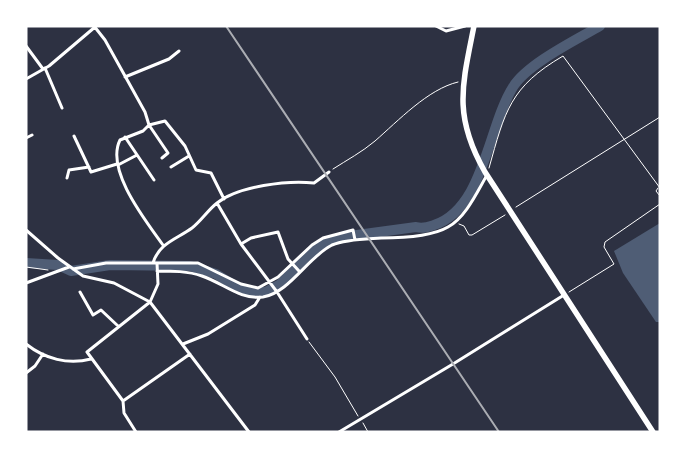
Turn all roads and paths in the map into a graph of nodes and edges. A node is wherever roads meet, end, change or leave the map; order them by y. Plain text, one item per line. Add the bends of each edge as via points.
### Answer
1 (436, 26) edge
2 (465, 26) edge
3 (474, 26) edge
4 (95, 27) edge
5 (26, 46) edge
6 (179, 51) dead end
7 (44, 69) junction
8 (125, 77) junction
9 (26, 79) edge
10 (463, 80) junction
11 (62, 108) dead end
12 (660, 117) edge
13 (149, 125) junction
14 (32, 135) dead end
15 (74, 136) dead end
16 (125, 136) junction
17 (26, 138) edge
18 (625, 140) junction
19 (137, 155) junction
20 (189, 156) junction
21 (162, 158) dead end
22 (117, 164) junction
23 (89, 167) junction
24 (171, 167) dead end
25 (329, 172) joint
26 (486, 174) junction
27 (67, 178) dead end
28 (154, 180) dead end
29 (659, 188) edge
30 (660, 196) edge
31 (224, 199) junction
32 (217, 203) junction
33 (660, 204) edge
34 (516, 207) dead end
35 (505, 215) dead end
36 (448, 227) junction
37 (26, 230) edge
38 (355, 240) junction
39 (241, 244) junction
40 (163, 245) junction
41 (292, 264) junction
42 (156, 266) junction
43 (26, 267) edge
44 (69, 267) junction
45 (73, 269) junction
46 (299, 271) junction
47 (54, 272) junction
48 (26, 283) edge
49 (270, 284) junction
50 (276, 291) junction
51 (80, 292) dead end
52 (564, 295) junction
53 (260, 297) junction
54 (150, 302) junction
55 (118, 326) junction
56 (307, 339) joint
57 (26, 344) edge
58 (183, 344) junction
59 (42, 354) junction
60 (190, 354) junction
61 (91, 359) junction
62 (26, 373) edge
63 (122, 401) junction
64 (360, 419) junction
65 (136, 432) edge
66 (249, 432) edge
67 (338, 432) edge
68 (368, 432) edge
69 (653, 432) edge

1 - 2 street via 446,31
3 - 10 main road
4 - 7 street
4 - 8 street
5 - 7 street
6 - 8 street via 169,59
7 - 9 street
7 - 11 street
8 - 13 street
10 - 25 path via 450,84 417,105 374,142
10 - 26 main road via 463,116 468,139
12 - 18 path
13 - 16 street via 143,131
13 - 20 street via 166,121
13 - 21 street via 168,153
14 - 17 street
15 - 23 street
16 - 19 street
16 - 22 street via 117,146
18 - 26 path via 564,56 538,71 517,92
18 - 29 path
18 - 34 path
19 - 22 street
19 - 28 street
20 - 24 street
20 - 31 street via 196,170 211,173
22 - 23 street via 91,172
22 - 40 street via 134,204
23 - 27 street via 69,170
25 - 31 street via 314,183 301,181 254,188
26 - 36 street via 460,216
26 - 52 main road
29 - 30 path via 656,190
31 - 32 street
32 - 39 street
32 - 40 street via 194,227
33 - 52 path via 605,242 604,248 614,264
35 - 36 path via 472,235 461,224
36 - 38 street via 396,238
37 - 44 street
38 - 41 street via 353,230 329,236 312,245
38 - 46 street via 334,244
39 - 41 street via 251,238 278,232
39 - 49 street
40 - 42 street
41 - 46 street
41 - 49 street
42 - 45 street via 106,263
42 - 49 street via 198,263 251,287
42 - 53 street via 202,276 236,293
42 - 54 street via 158,284
43 - 47 path
44 - 45 street
44 - 47 street
45 - 54 street via 83,276 129,289
46 - 50 street
47 - 48 street
49 - 50 street
50 - 53 street
50 - 56 street
51 - 55 street via 92,315 101,310
52 - 64 street
52 - 69 main road
53 - 58 street via 255,305 208,334
54 - 55 street
54 - 58 street
55 - 61 street via 87,352
56 - 64 path
57 - 59 street
58 - 60 street
59 - 61 street via 69,362
59 - 62 street
60 - 63 street
60 - 66 street
61 - 63 street
63 - 65 street via 124,413
64 - 67 street
64 - 68 path

